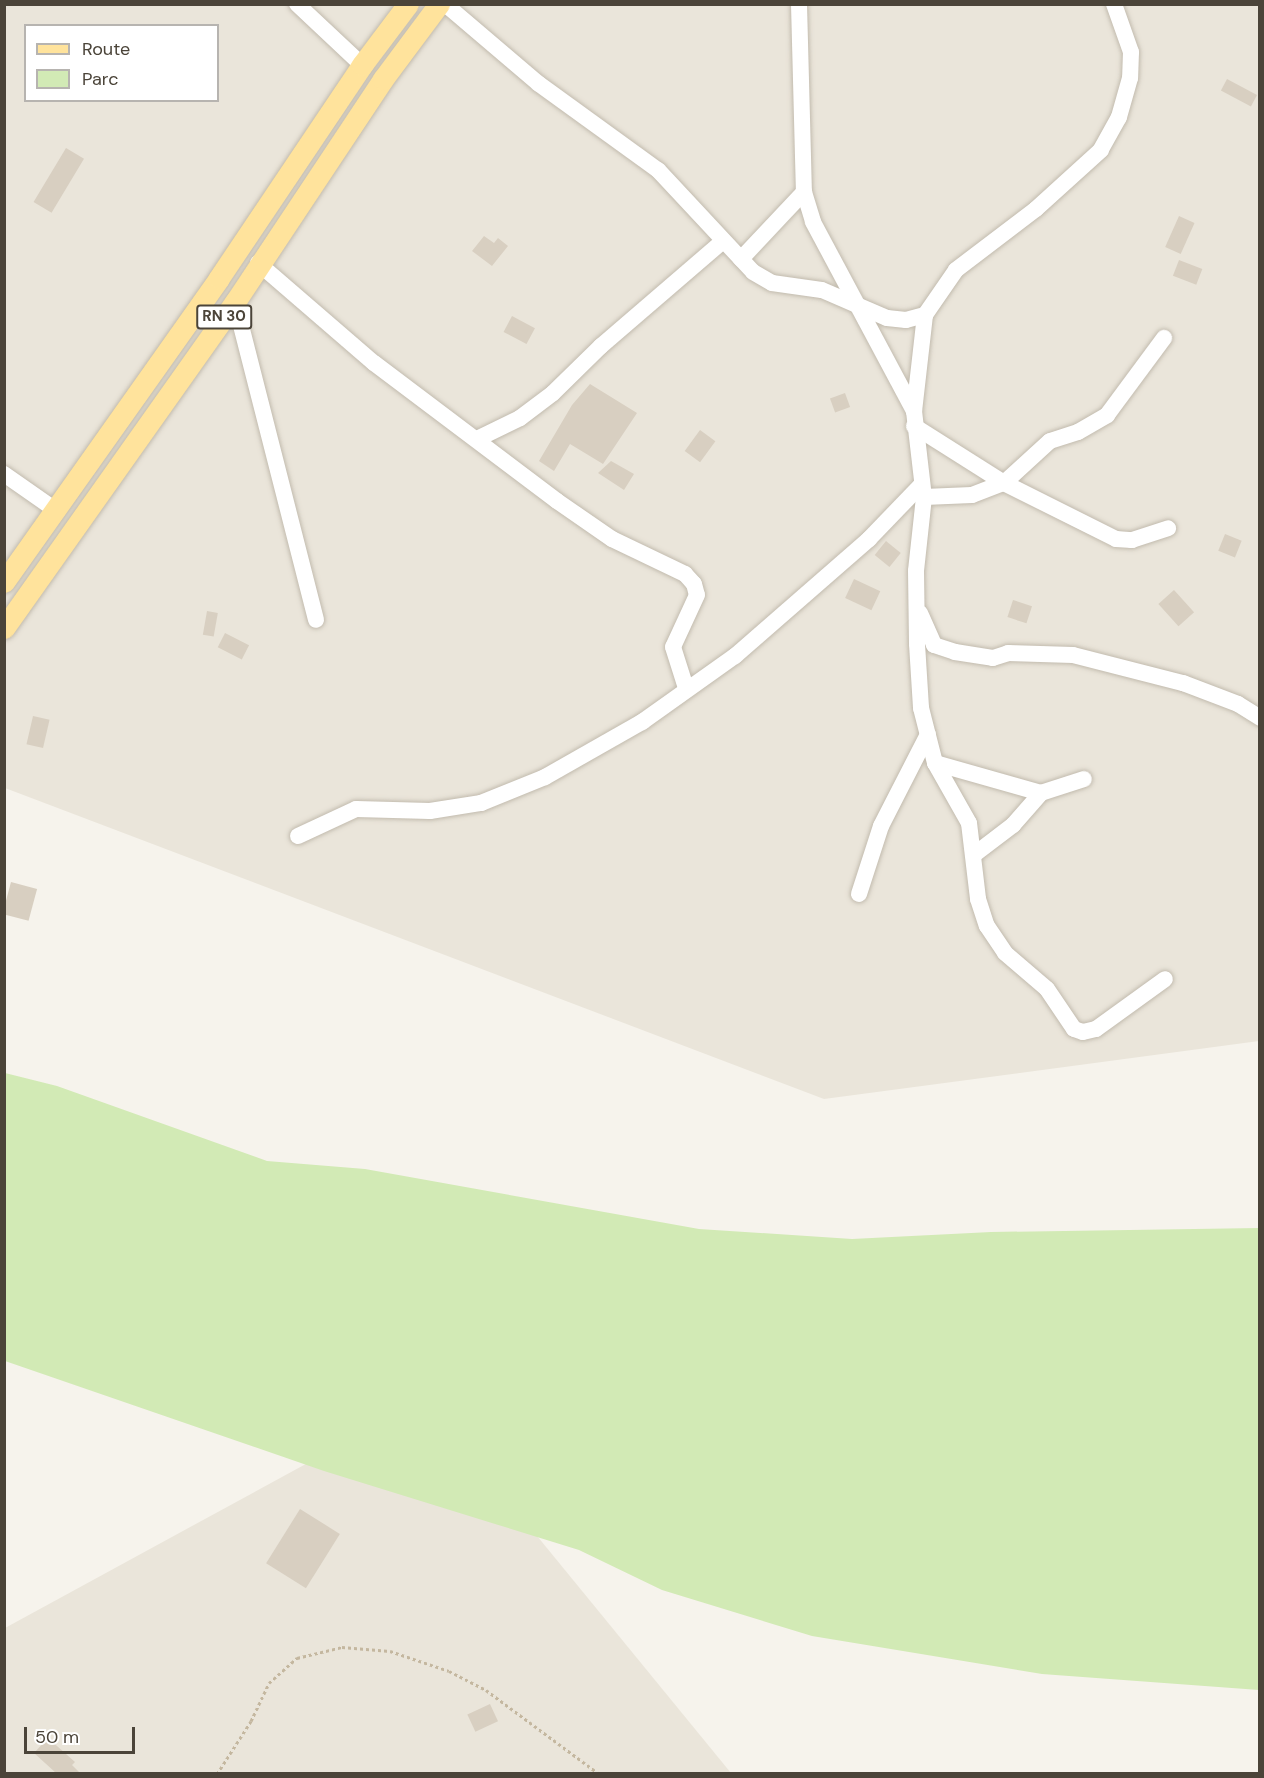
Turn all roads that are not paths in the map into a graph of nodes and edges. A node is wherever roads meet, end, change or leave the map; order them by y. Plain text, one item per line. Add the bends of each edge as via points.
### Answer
1 (297, 4) edge
2 (408, 4) edge
3 (439, 4) edge
4 (445, 4) edge
5 (799, 4) edge
6 (1114, 4) edge
7 (362, 65) junction
8 (804, 192) junction
9 (723, 241) junction
10 (741, 259) junction
11 (258, 263) junction
12 (235, 302) junction
13 (856, 306) junction
14 (925, 315) junction
15 (1164, 338) dead end
16 (914, 418) junction
17 (477, 439) junction
18 (4, 474) edge
19 (1004, 483) junction
20 (923, 490) junction
21 (57, 511) junction
22 (1168, 528) dead end
23 (4, 582) edge
24 (919, 609) junction
25 (316, 620) dead end
26 (4, 628) edge
27 (934, 645) junction
28 (918, 661) junction
29 (686, 688) junction
30 (1260, 718) edge
31 (928, 734) junction
32 (935, 763) junction
33 (1084, 778) dead end
34 (1041, 793) junction
35 (298, 836) dead end
36 (975, 854) junction
37 (859, 894) dead end
38 (1165, 979) dead end

1 - 7 street
2 - 7 main road, RN 30 / RN 30
3 - 11 main road, RN 30
4 - 9 street via 539,84 658,170
5 - 8 street
6 - 14 street via 1131,52 1130,78 1119,117 1101,150 1036,210 956,270
7 - 21 main road, RN 30 / RN 30
8 - 10 street
8 - 13 street via 813,222
9 - 10 street
9 - 17 street via 601,346 553,393 520,418
10 - 13 street via 772,283 822,290
11 - 12 main road, RN 30
11 - 17 street via 375,363
12 - 25 street
12 - 26 main road, RN 30
13 - 14 street via 887,318 906,320
13 - 16 street
14 - 16 street
15 - 19 street via 1107,415 1078,432 1050,441
16 - 19 street
16 - 20 street
17 - 29 street via 612,539 685,574 694,584 694,608 673,647
18 - 21 street
19 - 20 street via 963,496
19 - 22 street via 1116,539 1132,540
20 - 24 street via 916,571
20 - 29 street via 735,656
21 - 23 main road, RN 30 / RN 30
24 - 27 street
24 - 28 street
27 - 28 street
27 - 30 street via 993,658 1008,652 1073,655 1183,683 1238,704
28 - 31 street
29 - 35 street via 642,722 545,777 481,803 430,811 356,809
31 - 32 street
31 - 37 street via 881,826
32 - 34 street
32 - 36 street via 969,823
33 - 34 street
34 - 36 street via 1013,825
36 - 38 street via 978,899 987,926 1005,953 1047,989 1074,1029 1096,1029

